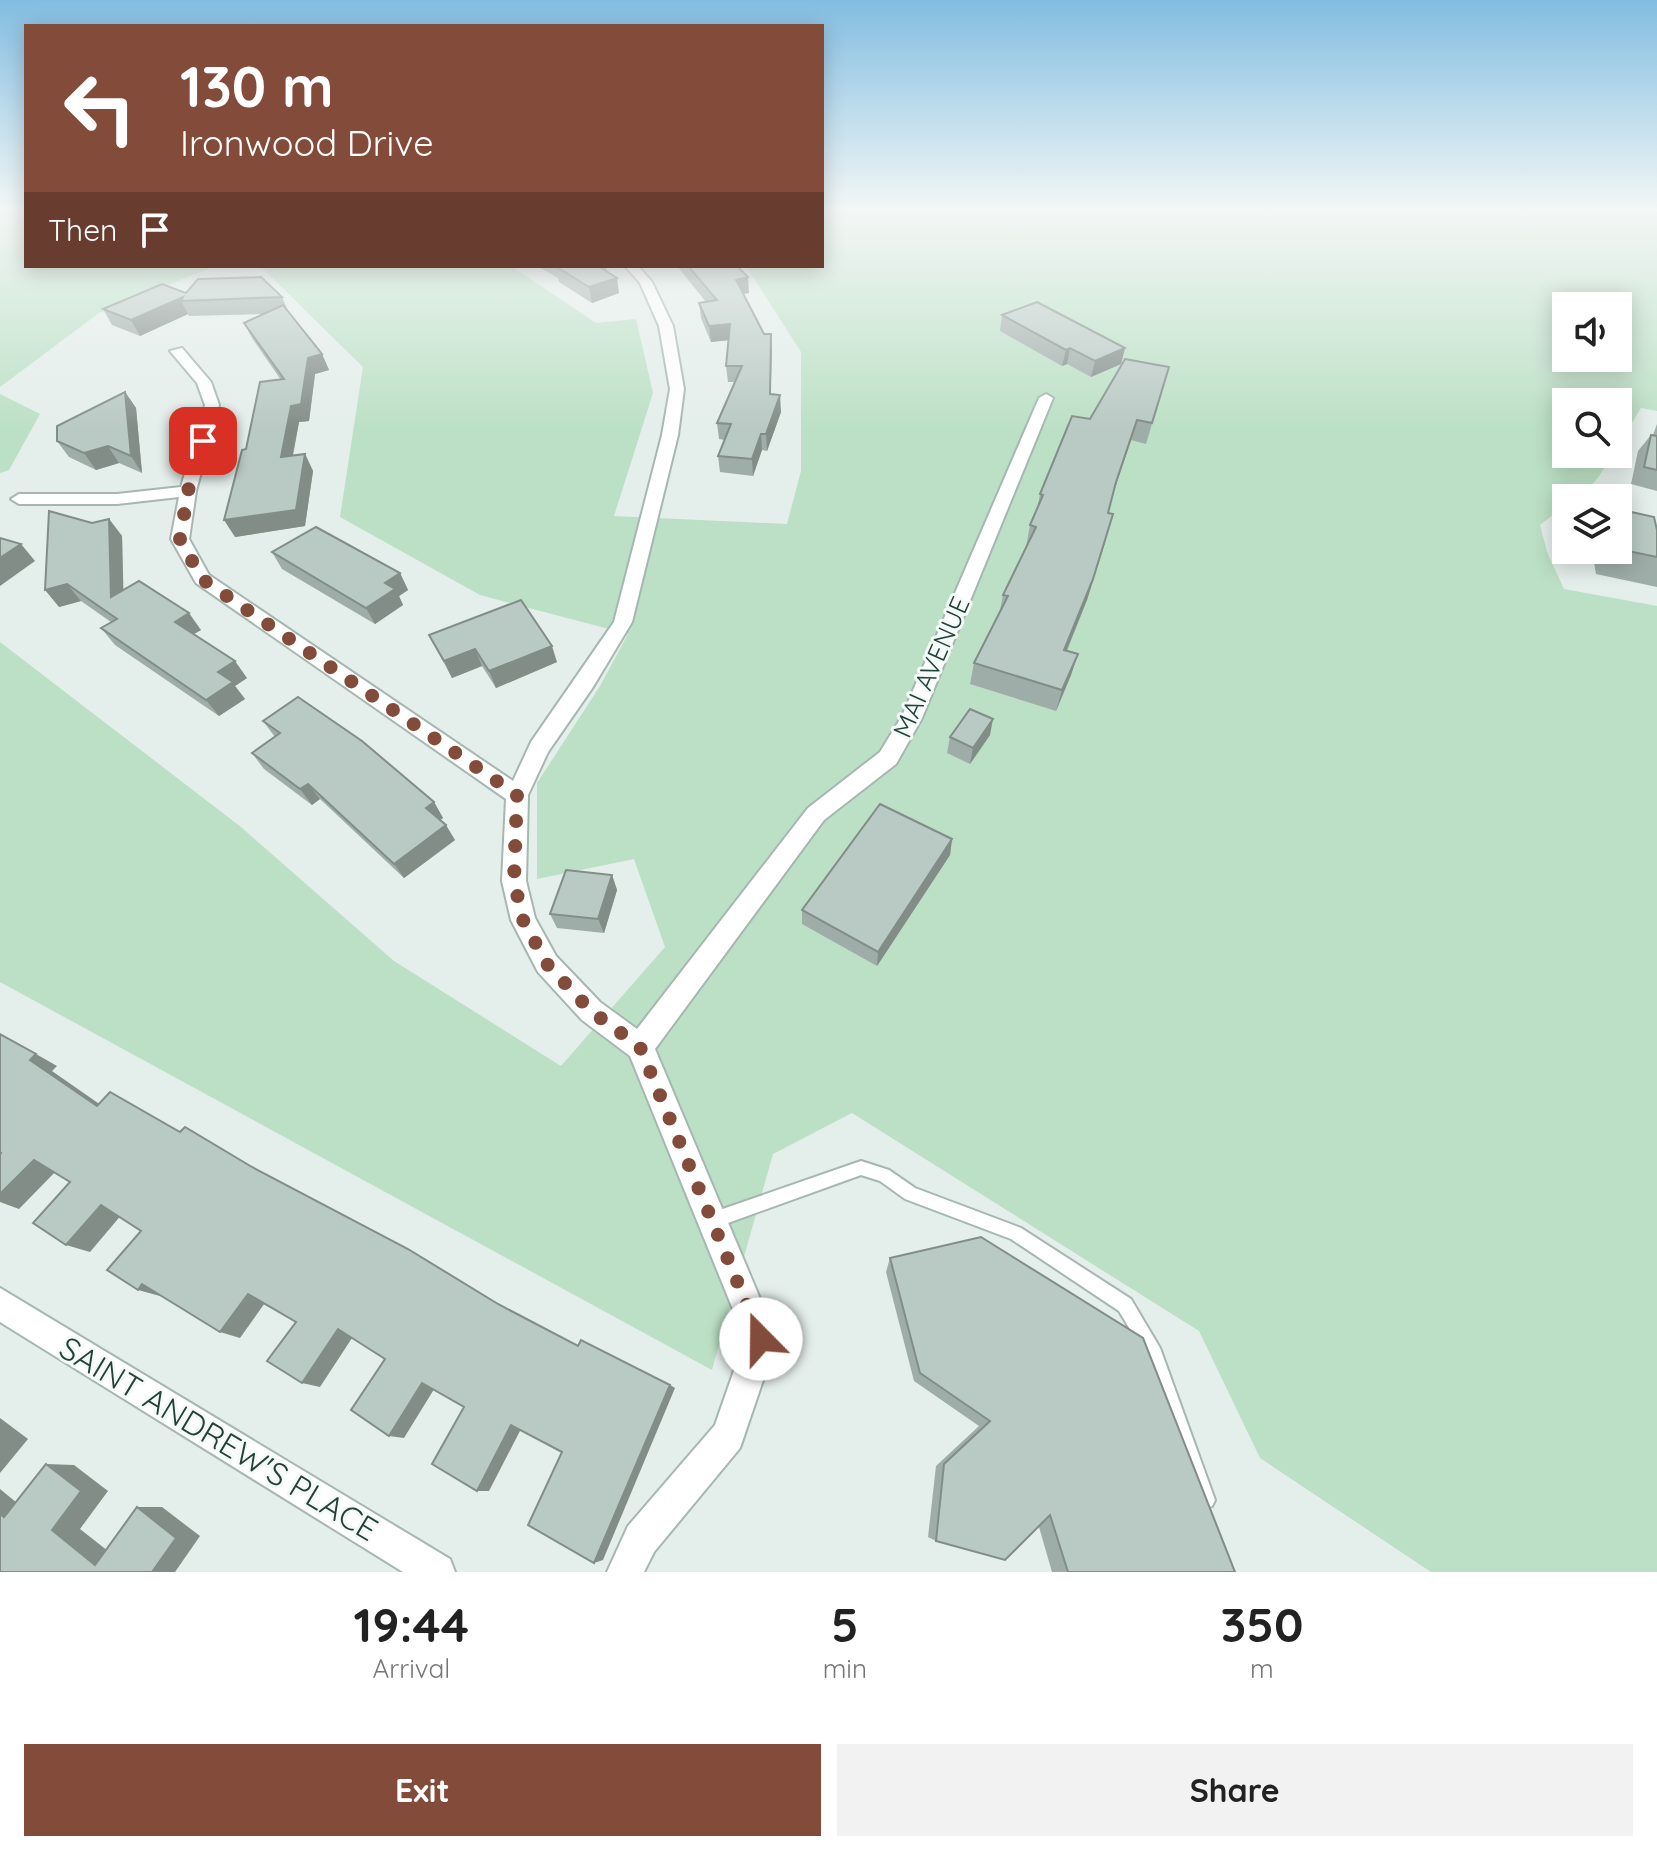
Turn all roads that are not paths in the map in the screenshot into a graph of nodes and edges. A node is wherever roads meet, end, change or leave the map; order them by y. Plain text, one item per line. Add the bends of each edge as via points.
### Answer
1 (646, 282) edge
2 (177, 351) dead end
3 (1046, 398) dead end
4 (188, 491) junction
5 (19, 499) dead end
6 (517, 795) junction
7 (640, 1047) junction
8 (714, 1220) junction
9 (0, 1304) edge
10 (1210, 1510) edge
11 (437, 1572) edge
12 (625, 1572) edge

1 - 6 street via 666,326 677,389 623,622 539,748
2 - 4 street via 204,382 212,405
3 - 7 street, MAI AVENUE via 912,718 888,758 816,814
4 - 5 street via 117,499
4 - 6 street via 180,539 202,579
6 - 7 street via 514,881 523,920 547,964 591,1011
7 - 8 street
8 - 10 lane via 861,1168 884,1175 910,1194 1016,1233 1125,1305 1154,1354
8 - 12 street via 761,1339 728,1436 641,1539
9 - 11 street, SAINT ANDREW'S PLACE

